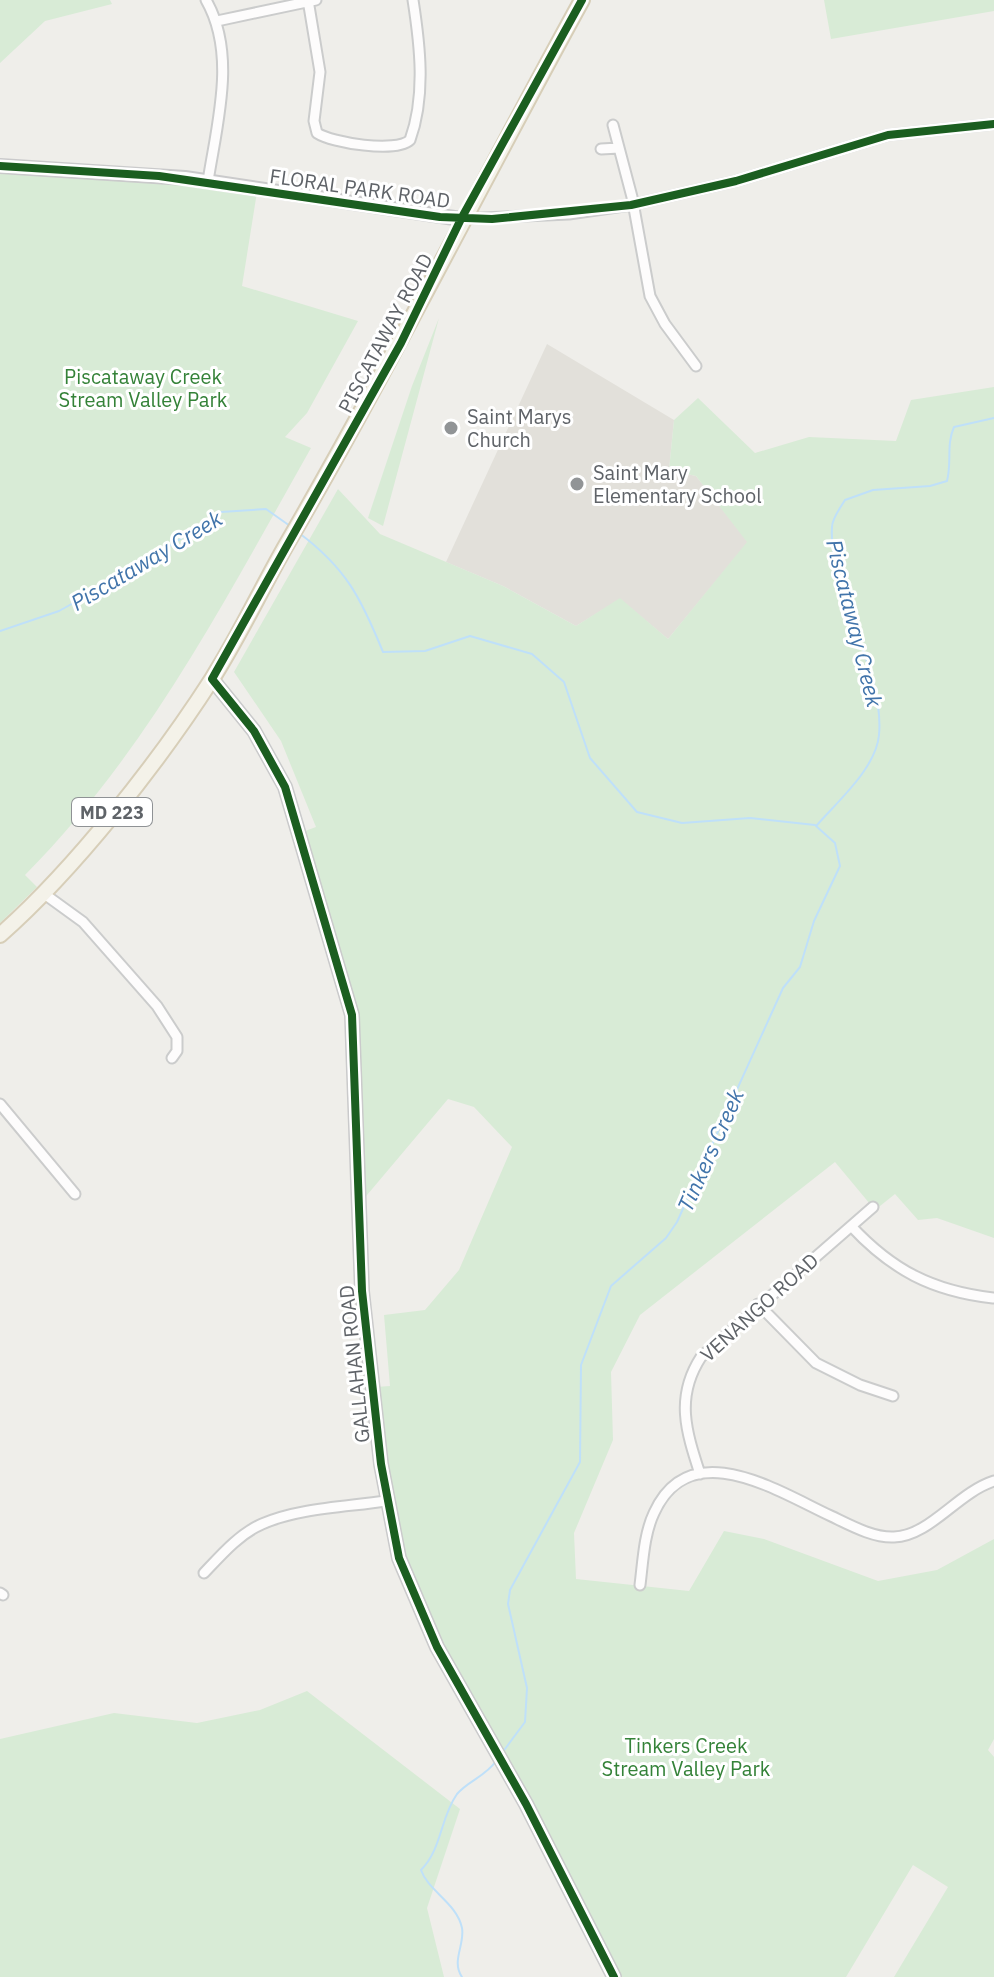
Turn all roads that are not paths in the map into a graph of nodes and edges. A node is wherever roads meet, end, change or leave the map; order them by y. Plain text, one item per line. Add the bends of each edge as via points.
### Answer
1 (206, 0) edge
2 (311, 0) edge
3 (413, 0) edge
4 (582, 0) edge
5 (217, 21) junction
6 (994, 124) edge
7 (613, 125) dead end
8 (619, 148) junction
9 (601, 149) dead end
10 (0, 166) edge
11 (208, 181) junction
12 (631, 205) junction
13 (461, 219) junction
14 (696, 366) dead end
15 (212, 679) junction
16 (43, 893) junction
17 (0, 935) edge
18 (172, 1058) dead end
19 (0, 1104) edge
20 (75, 1194) dead end
21 (873, 1207) dead end
22 (851, 1226) junction
23 (993, 1298) edge
24 (758, 1304) junction
25 (893, 1396) dead end
26 (700, 1474) junction
27 (994, 1481) edge
28 (386, 1501) junction
29 (204, 1573) dead end
30 (640, 1585) dead end
31 (614, 1977) edge

1 - 5 street
2 - 3 street via 320,72 317,133 395,148 410,140 418,104 420,60
2 - 5 street
4 - 13 main road, PISCATAWAY ROAD
5 - 11 street via 222,90
6 - 12 street, FLORAL PARK ROAD via 888,135 736,181
7 - 8 street
8 - 9 street
8 - 12 street
10 - 11 street, FLORAL PARK ROAD
11 - 13 street, FLORAL PARK ROAD
12 - 13 street, FLORAL PARK ROAD
12 - 14 street via 652,301
13 - 15 main road, PISCATAWAY ROAD / MD 223 via 401,343
15 - 16 main road, PISCATAWAY ROAD / MD 223 via 139,780
15 - 28 street, GALLAHAN ROAD via 254,731 285,787 352,1015 362,1291
16 - 17 main road, PISCATAWAY ROAD / MD 223
16 - 18 street via 83,922 157,1006 177,1037
19 - 20 street
21 - 22 street, VENANGO ROAD
22 - 23 street via 903,1272
22 - 24 street, VENANGO ROAD
24 - 25 street via 816,1363
24 - 26 street, VENANGO ROAD via 706,1349 689,1379 683,1411
26 - 27 street via 728,1471 748,1477 851,1525 894,1538 923,1528 953,1502
26 - 30 street via 680,1484 654,1511
28 - 29 street via 259,1526
28 - 31 street, GALLAHAN ROAD via 412,1596

